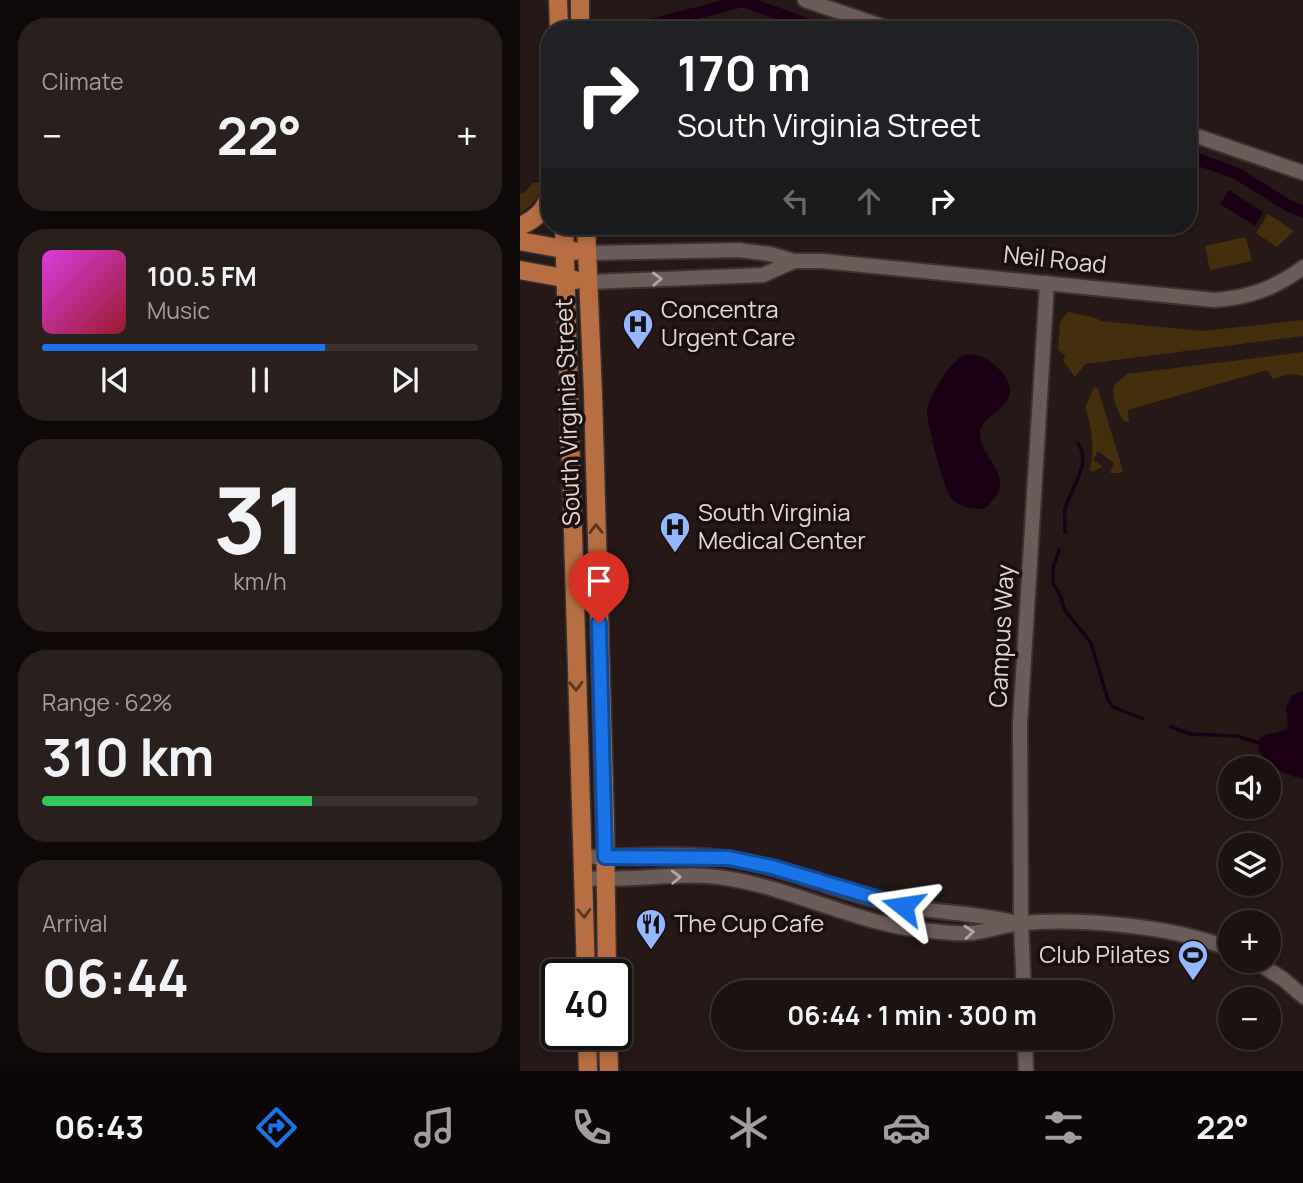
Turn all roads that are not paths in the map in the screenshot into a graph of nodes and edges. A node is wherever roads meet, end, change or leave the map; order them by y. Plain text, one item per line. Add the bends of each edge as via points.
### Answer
1 (558, 0) edge
2 (580, 0) edge
3 (805, 0) edge
4 (559, 21) edge
5 (581, 21) edge
6 (867, 21) edge
7 (1197, 136) edge
8 (1303, 173) edge
9 (541, 212) edge
10 (520, 226) edge
11 (564, 235) edge
12 (587, 235) edge
13 (520, 241) edge
14 (565, 251) junction
15 (588, 253) junction
16 (794, 261) junction
17 (1303, 267) edge
18 (520, 270) edge
19 (565, 279) junction
20 (589, 282) junction
21 (1047, 283) junction
22 (583, 857) junction
23 (605, 857) junction
24 (583, 878) junction
25 (604, 879) junction
26 (1021, 923) junction
27 (1218, 945) edge
28 (586, 959) edge
29 (606, 959) edge
30 (1274, 973) edge
31 (1023, 980) edge
32 (1303, 997) edge
33 (588, 1050) edge
34 (608, 1050) edge
35 (1025, 1050) edge
36 (588, 1071) edge
37 (609, 1071) edge
38 (1026, 1071) edge

1 - 4 main road
2 - 5 main road
3 - 6 street
7 - 8 street
9 - 10 main road
11 - 14 main road, South Virginia Street
12 - 15 main road, South Virginia Street
13 - 14 main road, Neil Road
14 - 15 main road, Neil Road
14 - 19 main road, South Virginia Street
15 - 16 street, Neil Road via 739,250
15 - 20 main road, South Virginia Street
20 -> 16 street, Neil Road via 763,275
16 - 21 street, Neil Road
17 - 21 street, Neil Road via 1267,290 1233,299
18 - 19 main road, Neil Road
19 - 20 main road, Neil Road
19 -> 22 main road, South Virginia Street
23 -> 20 main road, South Virginia Street
21 - 26 street, Campus Way via 1020,724
22 - 23 street
22 - 24 main road, South Virginia Street
23 - 25 main road, South Virginia Street
23 - 26 street via 729,858 888,903
24 - 25 street
24 -> 28 main road, South Virginia Street
25 -> 26 street via 729,878 922,931 970,933
25 - 29 main road, South Virginia Street
26 - 27 street via 1130,927
26 - 31 street, Campus Way
30 - 32 street
33 - 36 main road
34 - 37 main road
35 - 38 street

